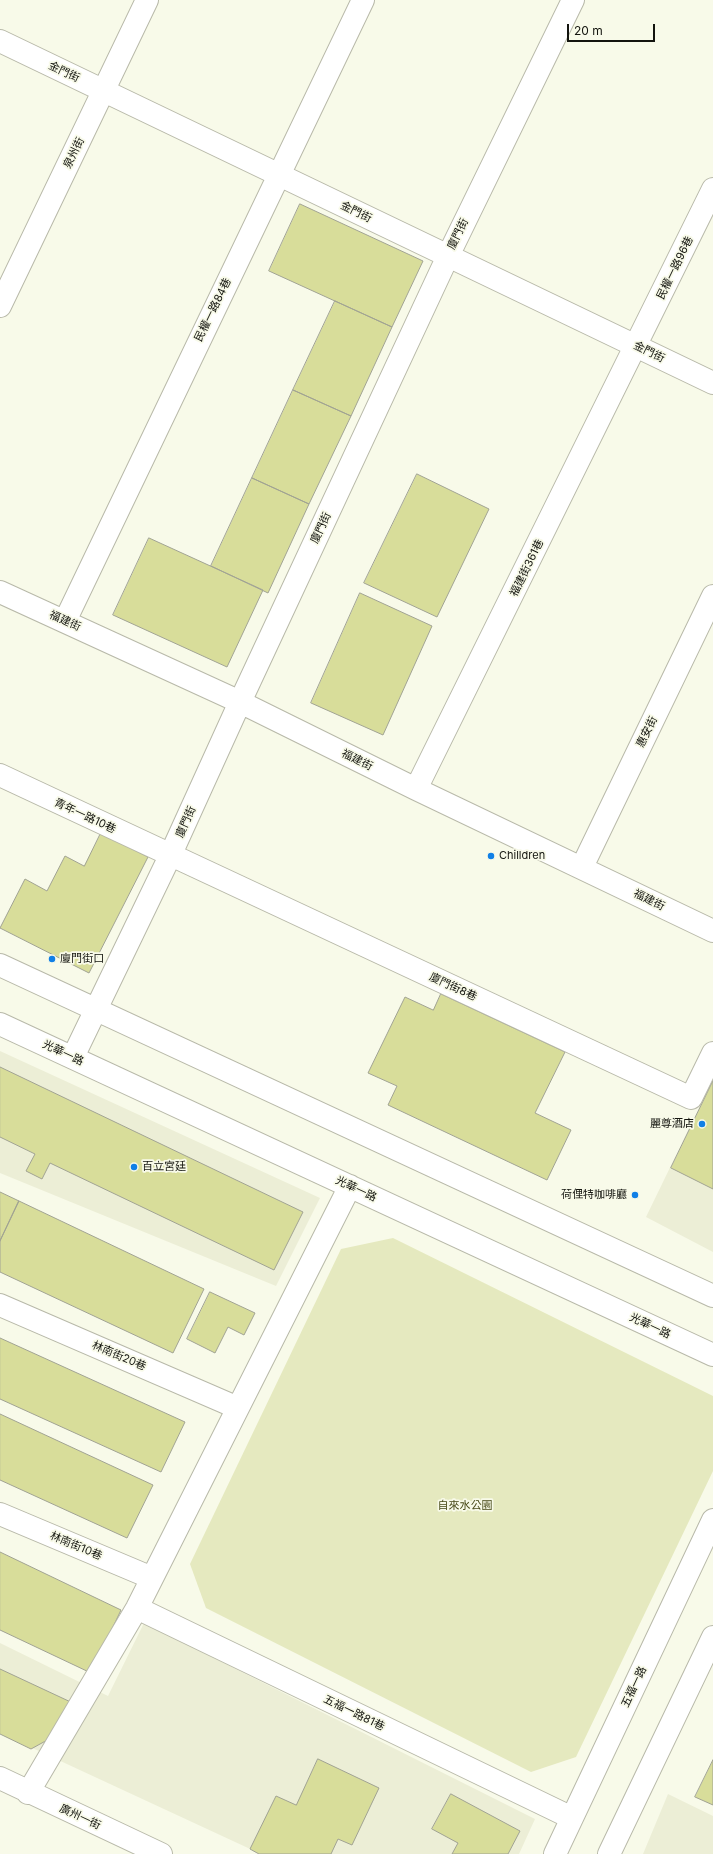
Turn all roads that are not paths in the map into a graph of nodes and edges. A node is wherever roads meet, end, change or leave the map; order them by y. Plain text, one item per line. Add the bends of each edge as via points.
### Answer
1 (147, 0) edge
2 (362, 0) edge
3 (573, 0) edge
4 (0, 41) edge
5 (104, 91) junction
6 (278, 175) junction
7 (713, 189) edge
8 (448, 256) junction
9 (0, 306) edge
10 (637, 346) junction
11 (713, 383) edge
12 (0, 592) edge
13 (713, 596) edge
14 (65, 620) junction
15 (240, 702) junction
16 (0, 775) edge
17 (416, 789) junction
18 (170, 856) junction
19 (582, 868) junction
20 (713, 931) edge
21 (0, 966) edge
22 (96, 1011) junction
23 (0, 1024) edge
24 (713, 1054) edge
25 (73, 1057) junction
26 (350, 1186) junction
27 (713, 1296) edge
28 (0, 1305) edge
29 (713, 1355) edge
30 (238, 1408) junction
31 (0, 1514) edge
32 (713, 1520) edge
33 (152, 1578) junction
34 (137, 1608) junction
35 (713, 1637) edge
36 (0, 1778) edge
37 (28, 1793) junction
38 (572, 1818) junction
39 (161, 1854) edge
40 (556, 1854) edge
41 (609, 1854) edge

1 - 5 street, 泉州街
2 - 6 street, 民權一路84巷
3 - 8 street, 廈門街
4 - 5 street, 金門街
5 - 6 street, 金門街
5 - 9 street, 泉州街
6 - 8 street, 金門街
6 - 14 street, 民權一路84巷
7 - 10 street, 民權一路96巷
8 - 10 street, 金門街
8 - 15 street, 廈門街
10 - 11 street, 金門街
10 - 17 street, 福建街361巷
12 - 14 street, 福建街
13 - 19 street, 惠安街
14 - 15 street, 福建街
15 - 17 street, 福建街
15 - 18 street, 廈門街
16 - 18 street, 青年一路10巷
17 - 19 street, 福建街
18 - 22 street, 廈門街
18 - 24 street, 廈門街8巷 via 691,1098
19 - 20 street, 福建街
21 - 22 street
22 - 25 street, 廈門街
22 - 27 street
23 - 25 street, 光華一路
25 - 26 street, 光華一路
26 - 29 street, 光華一路
26 - 30 street
28 - 30 street, 林南街20巷
30 - 33 street
31 - 33 street, 林南街10巷
32 - 38 street, 五福一路
33 - 34 street
34 - 37 street
34 - 38 street, 五福一路81巷
35 - 41 street
36 - 37 street, 廣州一街
37 - 39 street, 廣州一街
38 - 40 street, 五福一路

